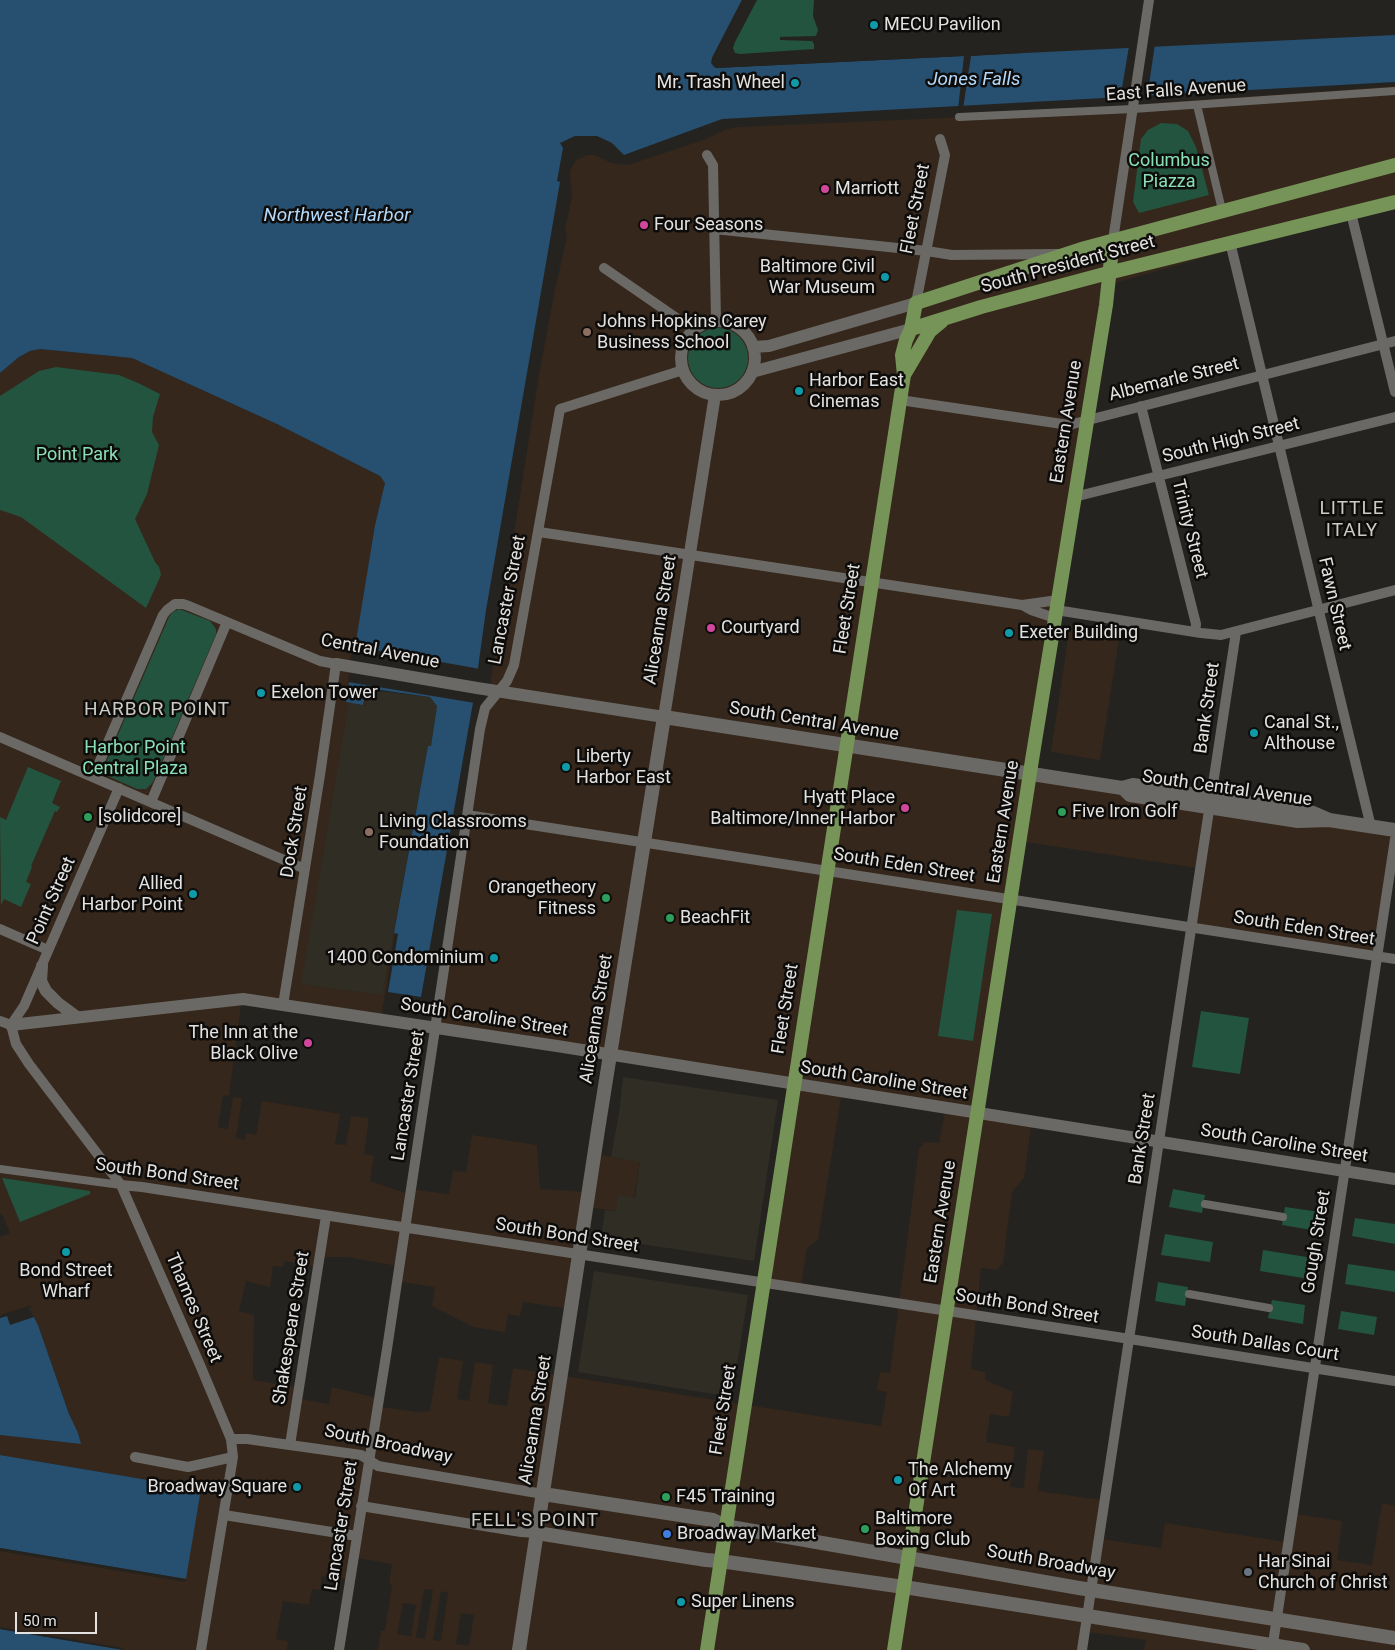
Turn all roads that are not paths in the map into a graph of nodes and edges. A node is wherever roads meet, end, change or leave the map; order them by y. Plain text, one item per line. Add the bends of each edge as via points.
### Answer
1 (1149, 0) edge
2 (1395, 91) edge
3 (1133, 105) junction
4 (1198, 105) junction
5 (959, 117) dead end
6 (940, 139) dead end
7 (707, 155) dead end
8 (1395, 165) edge
9 (1395, 202) edge
10 (1222, 210) junction
11 (1351, 213) junction
12 (714, 230) junction
13 (1113, 240) junction
14 (1230, 242) junction
15 (927, 251) junction
16 (1064, 254) junction
17 (604, 268) dead end
18 (1108, 273) junction
19 (916, 303) junction
20 (947, 318) junction
21 (716, 321) junction
22 (911, 328) junction
23 (694, 330) junction
24 (1395, 341) edge
25 (1383, 344) junction
26 (753, 347) junction
27 (683, 370) junction
28 (752, 372) junction
29 (904, 374) junction
30 (1262, 375) junction
31 (1395, 392) edge
32 (716, 395) junction
33 (900, 400) junction
34 (1141, 406) junction
35 (1395, 417) edge
36 (1087, 420) junction
37 (1279, 446) junction
38 (1159, 476) junction
39 (1074, 497) junction
40 (539, 532) junction
41 (690, 555) junction
42 (871, 582) junction
43 (1395, 590) edge
44 (1022, 605) junction
45 (1056, 609) junction
46 (1318, 610) junction
47 (227, 622) junction
48 (1195, 632) junction
49 (1236, 632) junction
50 (341, 664) junction
51 (499, 692) junction
52 (664, 717) junction
53 (0, 737) edge
54 (846, 746) junction
55 (1030, 775) junction
56 (93, 777) junction
57 (119, 788) junction
58 (150, 802) junction
59 (1210, 802) junction
60 (467, 815) junction
61 (1371, 827) junction
62 (1395, 830) edge
63 (1395, 839) edge
64 (644, 842) junction
65 (305, 869) junction
66 (826, 871) junction
67 (1011, 900) junction
68 (1192, 928) junction
69 (0, 929) edge
70 (48, 950) junction
71 (1377, 957) junction
72 (1395, 960) edge
73 (42, 966) junction
74 (283, 1005) junction
75 (77, 1017) junction
76 (5, 1023) edge
77 (436, 1028) junction
78 (610, 1054) junction
79 (793, 1084) junction
80 (977, 1113) junction
81 (1160, 1142) junction
82 (0, 1169) edge
83 (1344, 1171) junction
84 (1395, 1179) edge
85 (121, 1185) junction
86 (1205, 1204) dead end
87 (326, 1216) junction
88 (1284, 1217) dead end
89 (405, 1228) junction
90 (580, 1255) junction
91 (763, 1282) junction
92 (1189, 1294) dead end
93 (1269, 1308) dead end
94 (946, 1311) junction
95 (1130, 1338) junction
96 (1314, 1369) junction
97 (1395, 1381) edge
98 (230, 1439) junction
99 (290, 1445) junction
100 (135, 1457) dead end
101 (233, 1457) junction
102 (368, 1460) junction
103 (543, 1494) junction
104 (361, 1506) junction
105 (224, 1515) junction
106 (726, 1526) junction
107 (537, 1533) junction
108 (357, 1536) junction
109 (908, 1558) junction
110 (720, 1560) junction
111 (904, 1587) junction
112 (1092, 1590) junction
113 (1087, 1616) junction
114 (1277, 1618) junction
115 (1395, 1638) edge
116 (1272, 1647) edge
117 (201, 1650) edge
118 (339, 1650) edge
119 (519, 1650) edge
120 (707, 1650) edge
121 (894, 1650) edge
122 (1082, 1650) edge
123 (1303, 1650) edge

1 - 3 street, Eastern Avenue
2 - 4 street, East Falls Avenue
3 - 4 street, East Falls Avenue
3 - 5 street, East Falls Avenue
3 - 13 street, Eastern Avenue
4 - 10 street
6 - 15 street, Fleet Street via 945,155
7 - 12 street via 713,165
8 - 10 main road, South President Street
9 - 11 main road, South President Street
10 - 13 main road, South President Street
11 - 14 main road, South President Street
11 - 25 street
12 - 15 street, South President Street
12 - 21 street
13 - 16 main road, South President Street
13 - 18 main road, Eastern Avenue
14 - 18 main road, South President Street
14 - 30 street, Fawn Street
15 - 16 street, South President Street via 970,256
15 - 19 street, Fleet Street
16 - 19 main road, South President Street
17 - 23 street
18 - 20 main road, South President Street
18 - 36 main road, Eastern Avenue
19 - 22 main road, Fleet Street
19 - 26 street, South President Street via 769,346
20 - 22 main road, South President Street
20 - 29 main road, Fleet Street via 930,332
21 - 23 street
21 - 26 street via 740,328
22 - 28 street, South President Street
22 - 29 main road, Fleet Street via 902,355
23 - 27 street via 682,348
24 - 25 street, Albemarle Street
25 - 30 street, Albemarle Street
25 - 31 street
26 - 28 street
27 - 32 street via 694,386
27 - 40 street, Lancaster Street via 560,409
28 - 32 street via 737,390
29 - 33 main road, Fleet Street
30 - 34 street, Albemarle Street
30 - 37 street, Fawn Street
32 - 41 street, Aliceanna Street
33 - 36 street, Albemarle Street via 1069,425
33 - 42 main road, Fleet Street
34 - 36 street, Albemarle Street
34 - 38 street, Trinity Street
35 - 37 street, South High Street
36 - 39 main road, Eastern Avenue
37 - 38 street, South High Street
37 - 46 street, Fawn Street
38 - 39 street, South High Street
38 - 48 street, Trinity Street via 1196,624
39 - 45 main road, Eastern Avenue
40 - 41 street
40 - 51 street, Lancaster Street via 514,665
41 - 42 street
41 - 52 street, Aliceanna Street
42 - 44 street
42 - 54 main road, Fleet Street
43 - 46 street
44 - 45 street
44 - 45 street via 1031,610
45 - 48 street
45 - 55 main road, Eastern Avenue
46 - 49 street
46 - 61 street, Fawn Street
47 - 50 street, Central Avenue via 320,661
47 - 56 street, Central Avenue via 183,604 175,604 167,610
47 - 58 street
48 - 49 street via 1211,635
49 - 59 street, Bank Street
50 - 51 street, Central Avenue
50 - 65 street, Dock Street
51 - 52 street, South Central Avenue
51 - 60 street, Lancaster Street via 483,715
52 - 54 main road, South Central Avenue
52 - 64 main road, Aliceanna Street
53 - 56 street
54 - 55 main road, South Central Avenue
54 - 66 main road, Fleet Street
55 - 59 main road, South Central Avenue via 1123,788 1130,795
55 - 67 main road, Eastern Avenue
56 - 57 street
57 - 58 street
57 - 70 street, Point Street
58 - 65 street
59 - 61 main road, South Central Avenue via 1298,821 1329,820
59 - 68 street, Bank Street
60 - 64 street, South Eden Street
60 - 77 street, Lancaster Street
61 - 62 main road, South Central Avenue
63 - 71 street, Gough Street
64 - 66 street, South Eden Street
64 - 78 main road, Aliceanna Street
65 - 74 street, Dock Street
66 - 67 street, South Eden Street
66 - 79 main road, Fleet Street
67 - 68 street, South Eden Street
67 - 80 main road, Eastern Avenue
68 - 71 street, South Eden Street
68 - 81 street, Bank Street
69 - 70 street
70 - 73 street, Point Street
71 - 72 street, South Eden Street
71 - 83 street, Gough Street
73 - 75 street via 41,981 46,991
73 - 76 street, Point Street via 24,1006
74 - 75 street, South Caroline Street via 243,999
74 - 77 street, South Caroline Street
75 - 76 street, South Caroline Street
76 - 85 street, Thames Street via 28,1064
77 - 78 street, South Caroline Street
77 - 89 street, Lancaster Street
78 - 79 street, South Caroline Street
78 - 90 main road, Aliceanna Street
79 - 80 street, South Caroline Street
79 - 91 main road, Fleet Street
80 - 81 street, South Caroline Street
80 - 94 main road, Eastern Avenue
81 - 83 street, South Caroline Street
81 - 95 street, Bank Street
82 - 85 street, South Bond Street
83 - 84 street, South Caroline Street
83 - 96 street, Gough Street
85 - 87 street, South Bond Street
85 - 98 street, Thames Street
86 - 88 street
87 - 89 street, South Bond Street
87 - 99 street, Shakespeare Street
89 - 90 street, South Bond Street
89 - 102 street, Lancaster Street
90 - 91 street, South Bond Street
90 - 103 main road, Aliceanna Street
91 - 94 street, South Bond Street
91 - 106 main road, Fleet Street
92 - 93 street
94 - 95 street, South Bond Street
94 - 109 main road, Eastern Avenue
95 - 96 street, South Dallas Court
95 - 112 street, Bank Street
96 - 97 street, South Dallas Court
96 - 114 street, Gough Street
98 - 99 street, South Broadway
98 - 101 street, Thames Street
99 - 102 street, South Broadway via 361,1456
100 - 101 street via 188,1467
101 - 105 street, Thames Street
102 - 103 street, South Broadway via 378,1466
102 - 104 street, Lancaster Street
103 - 106 main road, South Broadway via 713,1520
103 - 107 main road, Aliceanna Street
104 - 107 street
104 - 108 street, Lancaster Street
105 - 108 street
105 - 117 street, Thames Street
106 - 109 main road, South Broadway
106 - 110 main road, Fleet Street
107 - 110 main road
107 - 119 main road, Aliceanna Street
108 - 118 street, Lancaster Street
109 - 111 main road, Eastern Avenue
109 - 112 main road, South Broadway
110 - 111 main road
110 - 120 main road, Fleet Street
111 - 113 main road
111 - 121 main road, Eastern Avenue
112 - 113 street, Bank Street
112 - 114 main road, South Broadway
113 - 116 main road
113 - 122 street, Bank Street
114 - 115 main road, South Broadway
114 - 116 street, Gough Street
116 - 123 main road

